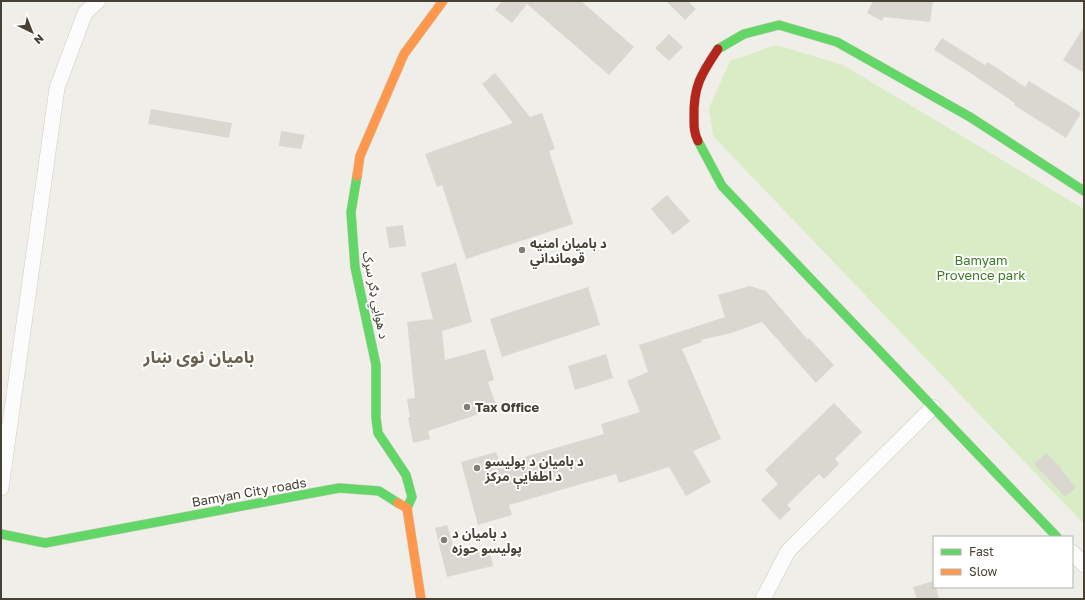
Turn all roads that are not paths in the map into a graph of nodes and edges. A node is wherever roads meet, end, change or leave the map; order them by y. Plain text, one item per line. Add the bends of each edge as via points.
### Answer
1 (98, 1) edge
2 (442, 1) edge
3 (1084, 191) edge
4 (933, 407) junction
5 (1, 488) edge
6 (407, 508) junction
7 (1, 534) edge
8 (1056, 536) edge
9 (1073, 553) edge
10 (1084, 565) edge
11 (421, 599) edge
12 (763, 599) edge

1 - 5 street via 85,13 57,88
2 - 6 street, د هوايي ډګر سړک via 404,54 360,156 351,212 355,267 376,365 378,433 406,475 412,497
3 - 4 street via 970,117 837,42 779,26 744,34 718,49 702,73 693,99 694,132 722,186
4 - 8 street
4 - 12 street via 788,551
6 - 7 street, Bamyan City roads via 379,491 339,488 45,543
6 - 11 street
9 - 10 street

